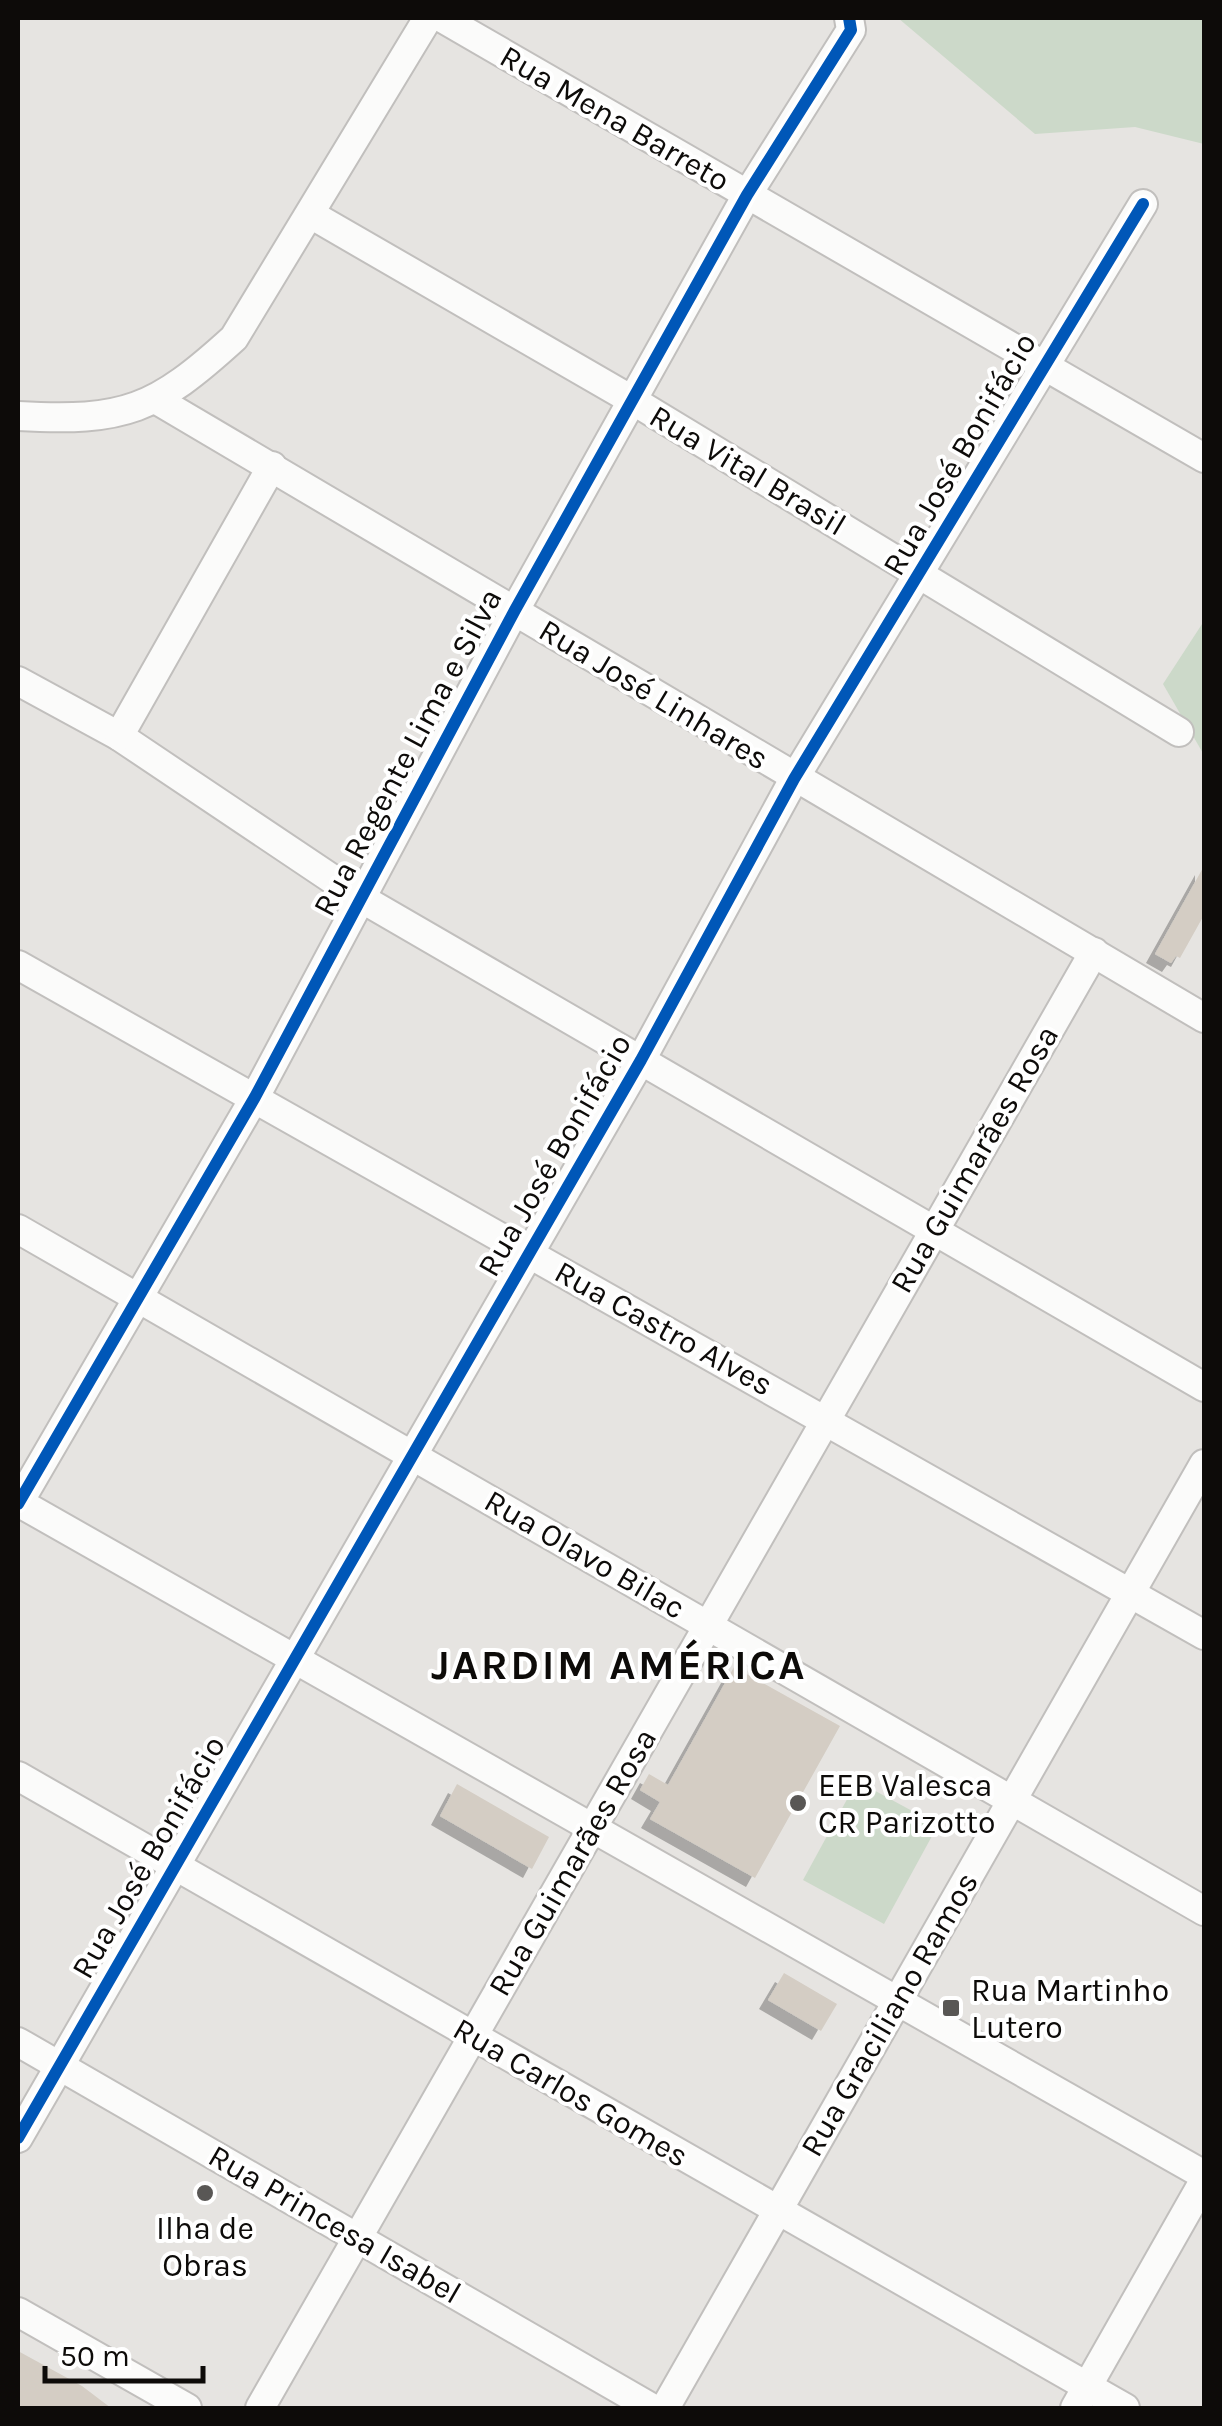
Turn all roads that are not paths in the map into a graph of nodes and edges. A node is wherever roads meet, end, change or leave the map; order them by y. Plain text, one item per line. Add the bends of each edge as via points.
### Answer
1 (428, 18) edge
2 (442, 18) edge
3 (850, 24) edge
4 (748, 195) junction
5 (1144, 204) dead end
6 (312, 216) junction
7 (1042, 366) junction
8 (157, 400) junction
9 (632, 400) junction
10 (25, 412) edge
11 (1204, 458) edge
12 (272, 466) junction
13 (921, 574) junction
14 (515, 610) junction
15 (18, 681) edge
16 (1178, 732) dead end
17 (119, 736) junction
18 (794, 779) junction
19 (359, 897) junction
20 (1094, 952) junction
21 (18, 965) edge
22 (1204, 1018) edge
23 (641, 1060) junction
24 (255, 1098) junction
25 (932, 1228) junction
26 (18, 1229) edge
27 (529, 1253) junction
28 (136, 1298) junction
29 (1204, 1387) edge
30 (824, 1418) junction
31 (412, 1455) junction
32 (1204, 1464) edge
33 (18, 1503) edge
34 (1130, 1590) junction
35 (707, 1624) junction
36 (1204, 1635) edge
37 (295, 1658) junction
38 (18, 1776) edge
39 (1011, 1799) junction
40 (592, 1826) junction
41 (175, 1866) junction
42 (1204, 1910) edge
43 (897, 2000) junction
44 (473, 2036) junction
45 (18, 2042) edge
46 (59, 2066) junction
47 (18, 2138) edge
48 (1204, 2178) edge
49 (778, 2210) junction
50 (358, 2236) junction
51 (18, 2312) edge
52 (1081, 2398) edge
53 (187, 2408) edge
54 (260, 2408) edge
55 (652, 2408) edge
56 (665, 2408) edge
57 (1126, 2408) edge

1 - 6 street
2 - 4 street, Rua Mena Barreto
3 - 4 street, Rua Regente Lima e Silva
4 - 7 street, Rua Mena Barreto
4 - 9 street, Rua Regente Lima e Silva
5 - 7 street, Rua José Bonifácio
6 - 8 street via 234,338
6 - 9 street, Rua Vital Brasil
7 - 11 street, Rua Mena Barreto
7 - 13 street, Rua José Bonifácio
8 - 10 street via 105,417
8 - 12 street, Rua José Linhares
9 - 13 street, Rua Vital Brasil
9 - 14 street, Rua Regente Lima e Silva
12 - 14 street, Rua José Linhares
12 - 17 street
13 - 16 street, Rua Vital Brasil
13 - 18 street, Rua José Bonifácio
14 - 18 street, Rua José Linhares
14 - 19 street, Rua Regente Lima e Silva
15 - 17 street
17 - 19 street
18 - 20 street, Rua José Linhares
18 - 23 street, Rua José Bonifácio
19 - 23 street
19 - 24 street, Rua Regente Lima e Silva
20 - 22 street, Rua José Linhares
20 - 25 street, Rua Guimarães Rosa
21 - 24 street, Rua Castro Alves
23 - 25 street
23 - 27 street, Rua José Bonifácio
24 - 27 street, Rua Castro Alves
24 - 28 street, Rua Regente Lima e Silva
25 - 29 street
25 - 30 street, Rua Guimarães Rosa
26 - 28 street, Rua Olavo Bilac
27 - 30 street, Rua Castro Alves
27 - 31 street, Rua José Bonifácio
28 - 31 street, Rua Olavo Bilac
28 - 33 street, Rua Regente Lima e Silva
30 - 34 street, Rua Castro Alves
30 - 35 street, Rua Guimarães Rosa
31 - 35 street, Rua Olavo Bilac
31 - 37 street, Rua José Bonifácio
32 - 34 street, Rua Graciliano Ramos
33 - 37 street
34 - 36 street, Rua Castro Alves
34 - 39 street, Rua Graciliano Ramos
35 - 39 street, Rua Olavo Bilac
35 - 40 street, Rua Guimarães Rosa
37 - 40 street
37 - 41 street, Rua José Bonifácio
38 - 41 street, Rua Carlos Gomes
39 - 42 street, Rua Olavo Bilac
39 - 43 street, Rua Graciliano Ramos
40 - 43 street
40 - 44 street, Rua Guimarães Rosa
41 - 44 street, Rua Carlos Gomes
41 - 46 street, Rua José Bonifácio
43 - 48 street
43 - 49 street, Rua Graciliano Ramos
44 - 49 street, Rua Carlos Gomes
44 - 50 street, Rua Guimarães Rosa
45 - 46 street, Rua Princesa Isabel
46 - 47 street, Rua José Bonifácio
46 - 50 street, Rua Princesa Isabel
48 - 52 street
49 - 52 street, Rua Carlos Gomes
49 - 56 street, Rua Graciliano Ramos
50 - 54 street, Rua Guimarães Rosa
50 - 55 street, Rua Princesa Isabel
51 - 53 street
52 - 57 street, Rua Carlos Gomes

